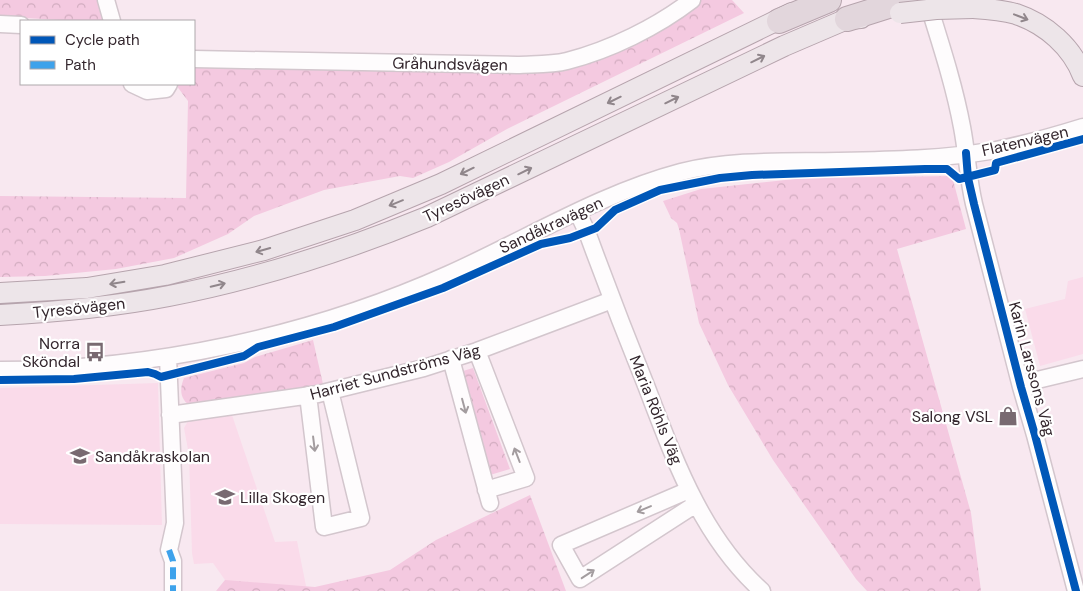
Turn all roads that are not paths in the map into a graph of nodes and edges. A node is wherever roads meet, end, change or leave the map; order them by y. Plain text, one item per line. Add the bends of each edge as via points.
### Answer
1 (106, 0) edge
2 (692, 0) edge
3 (816, 0) edge
4 (829, 0) edge
5 (927, 0) edge
6 (902, 5) edge
7 (847, 19) joint
8 (112, 20) edge
9 (779, 21) junction
10 (0, 24) edge
11 (20, 25) edge
12 (195, 59) edge
13 (1083, 76) edge
14 (134, 85) edge
15 (168, 85) edge
16 (1083, 127) edge
17 (966, 153) junction
18 (578, 212) junction
19 (0, 293) edge
20 (612, 300) junction
21 (0, 316) edge
22 (477, 351) junction
23 (168, 357) junction
24 (451, 359) junction
25 (1083, 369) edge
26 (0, 370) edge
27 (1021, 387) junction
28 (330, 391) junction
29 (308, 395) junction
30 (170, 415) junction
31 (689, 490) junction
32 (696, 504) junction
33 (173, 591) edge
34 (762, 591) edge
35 (1076, 591) edge

1 - 8 street
2 - 12 street, Gråhundsvägen via 643,31 565,62 517,65
3 - 9 main road
4 - 9 highway, Tyresövägen
5 - 17 street, Karin Larssons Väg via 946,62
6 - 7 highway, Tyresövägen
6 -> 13 main road, bridge via 936,9 973,8 1016,14 1045,28 1064,45
21 -> 7 main road, Tyresövägen via 171,296 279,269 377,237 427,217
9 -> 19 main road, Tyresövägen via 441,184 310,236 214,264 156,276 87,288
10 - 11 street
14 - 15 street via 148,92
16 - 17 street, Flatenvägen via 1046,139
17 - 18 street, Sandåkravägen via 703,168 623,191
17 - 27 street, Karin Larssons Väg via 974,204
18 - 20 street, Maria Röhls Väg
18 - 23 street, Sandåkravägen via 447,275 329,320
20 - 22 street, Harriet Sundströms Väg
20 - 31 street, Maria Röhls Väg
22 - 24 street, Harriet Sundströms Väg
24 -> 22 street via 488,496 526,478
23 - 26 street, Sandåkravägen via 76,368
23 - 30 street
24 - 28 street, Harriet Sundströms Väg
25 - 27 street via 1029,382
27 - 35 street, Karin Larssons Väg
28 - 29 street, Harriet Sundströms Väg
29 -> 28 street via 324,527 362,518
29 - 30 street, Harriet Sundströms Väg
30 - 33 street via 175,523 169,550 173,561
31 - 32 street, Maria Röhls Väg
31 -> 32 street via 561,545 580,579
32 - 34 street, Maria Röhls Väg via 726,551

